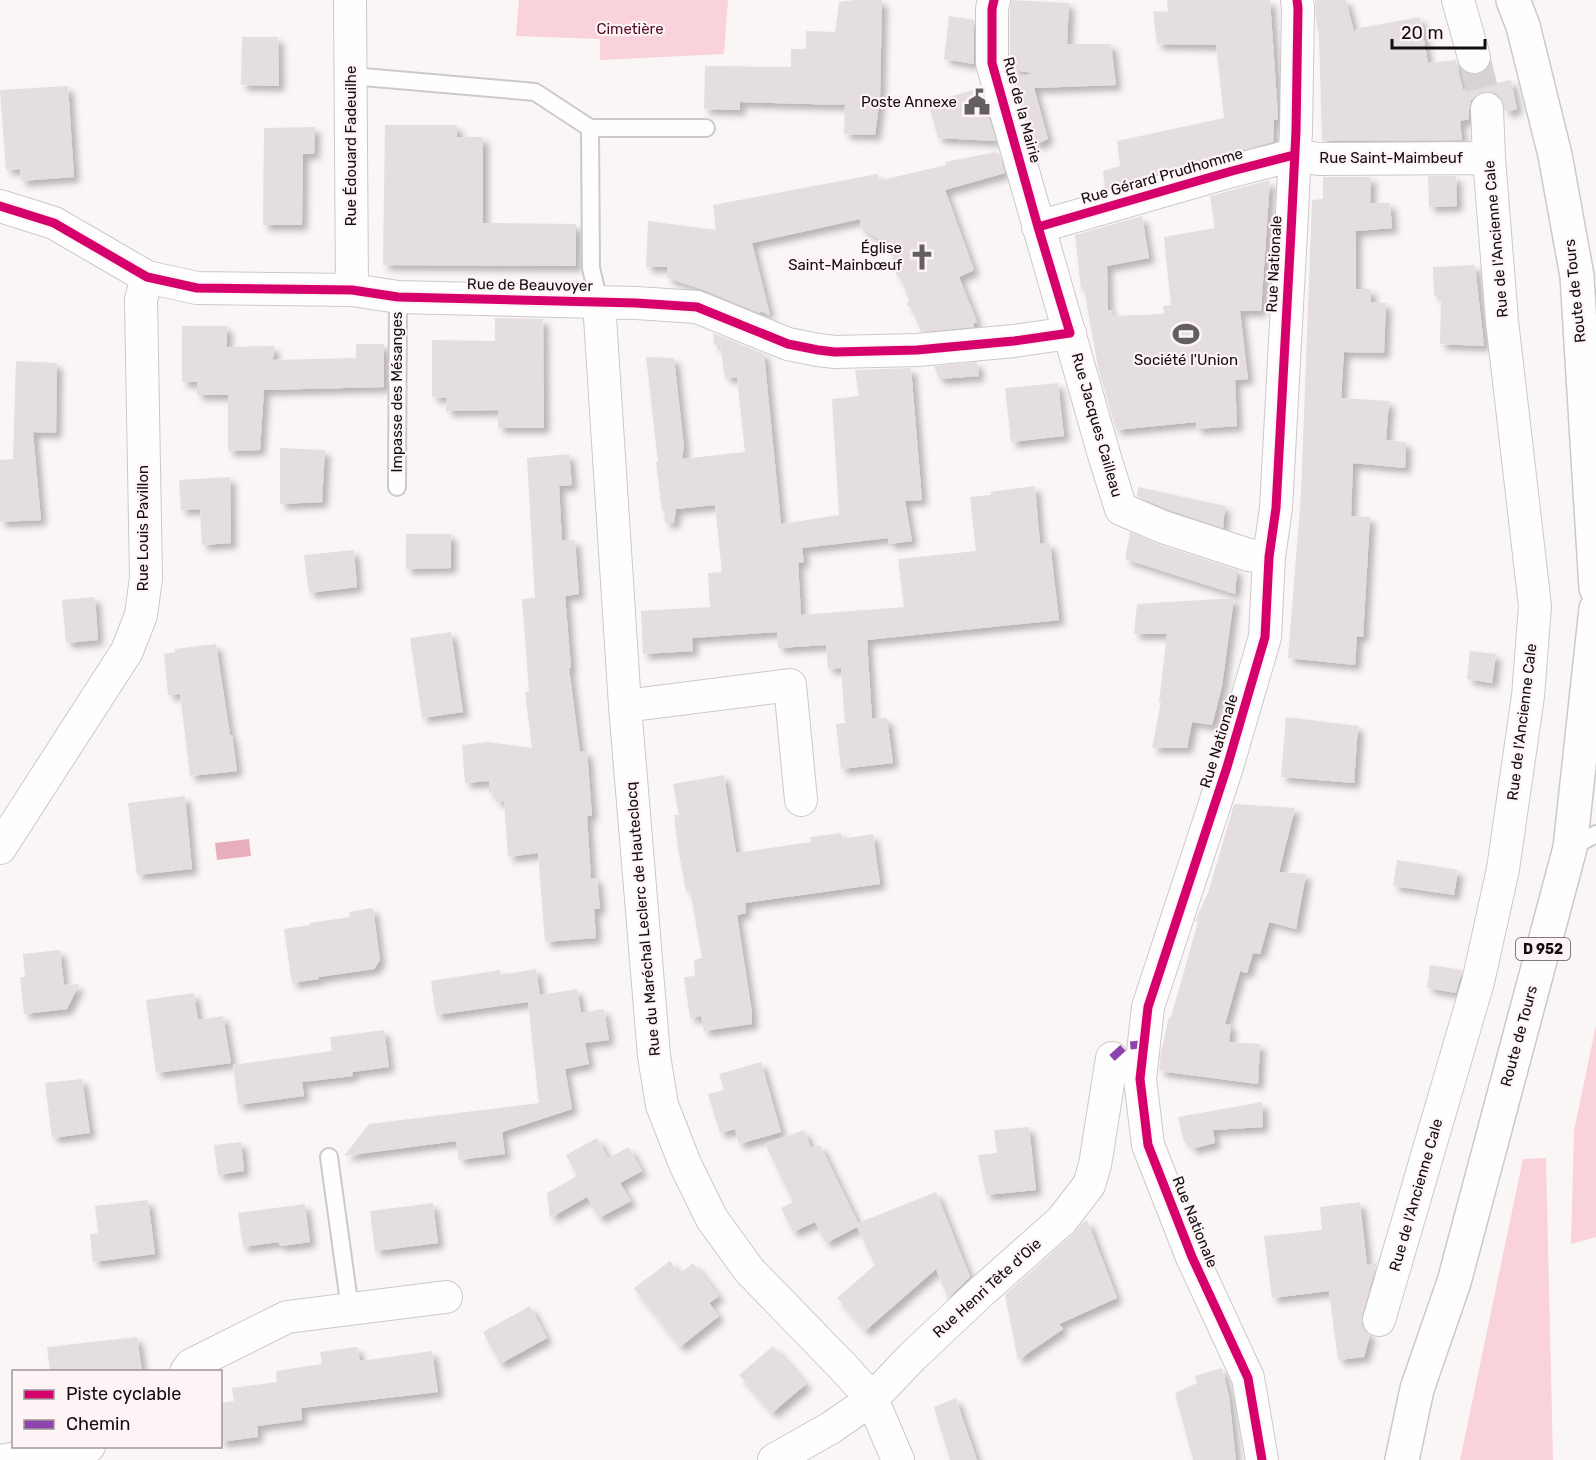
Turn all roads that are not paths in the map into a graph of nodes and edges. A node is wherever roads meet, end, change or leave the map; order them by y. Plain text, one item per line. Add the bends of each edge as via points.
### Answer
1 (994, 0) edge
2 (1297, 0) edge
3 (1458, 0) edge
4 (1513, 0) edge
5 (351, 1) edge
6 (1474, 57) tunnel mouth
7 (351, 76) junction
8 (1487, 109) tunnel mouth
9 (590, 128) junction
10 (706, 128) dead end
11 (1294, 155) junction
12 (1489, 158) junction
13 (0, 206) edge
14 (1038, 227) junction
15 (147, 277) junction
16 (352, 290) junction
17 (398, 297) junction
18 (599, 302) junction
19 (1070, 333) junction
20 (397, 486) dead end
21 (1269, 557) junction
22 (1596, 588) edge
23 (1596, 609) edge
24 (625, 706) junction
25 (801, 800) dead end
26 (1583, 841) edge
27 (0, 848) edge
28 (1112, 1058) dead end
29 (329, 1157) dead end
30 (1454, 1282) junction
31 (446, 1297) dead end
32 (350, 1309) junction
33 (1379, 1320) dead end
34 (187, 1370) edge
35 (872, 1399) junction
36 (77, 1448) edge
37 (5, 1460) edge
38 (774, 1460) edge
39 (898, 1460) edge
40 (1262, 1460) edge
41 (1402, 1460) edge
42 (1421, 1460) edge

1 - 14 street, Rue de la Mairie via 992,63
2 - 11 street, Rue Nationale
3 - 6 street
4 - 22 main road, Route de Tours via 1555,155 1577,276
5 - 7 street, Rue Édouard Fadeuilhe
7 - 9 lane via 535,92
7 - 16 street, Rue Édouard Fadeuilhe
8 - 12 street, Rue de l'Ancienne Cale
9 - 10 lane
9 - 18 lane via 591,268
11 - 12 street, Rue Saint-Maimbeuf via 1319,159
11 - 14 street, Rue Gérard Prudhomme
11 - 21 street, Rue Nationale via 1276,508
12 - 33 street, Rue de l'Ancienne Cale via 1502,321 1535,606 1528,696 1503,869 1478,982
13 - 15 street, Rue de Beauvoyer via 54,223
14 - 19 street, Rue Jacques Cailleau
15 - 16 street, Rue de Beauvoyer via 197,288
15 - 27 street, Rue Louis Pavillon via 141,300 146,578 141,615 127,651
16 - 17 street, Rue de Beauvoyer
17 - 18 street, Rue de Beauvoyer
17 - 20 lane, Impasse des Mésanges
18 - 19 street, Rue de Beauvoyer via 697,307 788,344 835,352 917,350
18 - 24 street, Rue du Maréchal Leclerc de Hauteclocq
19 - 21 street, Rue Jacques Cailleau via 1121,509 1249,555
21 - 40 street, Rue Nationale via 1265,637 1148,1007 1140,1079 1148,1145 1192,1257 1248,1378
23 - 26 main road, Route de Tours / D 952
24 - 25 street via 790,685
24 - 35 street, Rue du Maréchal Leclerc de Hauteclocq via 654,1056 662,1105 712,1219 749,1270
26 - 30 main road, Route de Tours / D 952
28 - 35 street, Rue Henri Tête d'Oie via 1089,1185 1062,1220 925,1344
29 - 32 lane
30 - 41 main road, Route de Tours / D 952 via 1417,1389
30 - 42 main road, Route de Tours / D 952
31 - 32 street
32 - 34 street via 287,1317
35 - 38 street, Rue Henri Tête d'Oie
35 - 39 street, Rue du Maréchal Leclerc de Hauteclocq
36 - 37 street

